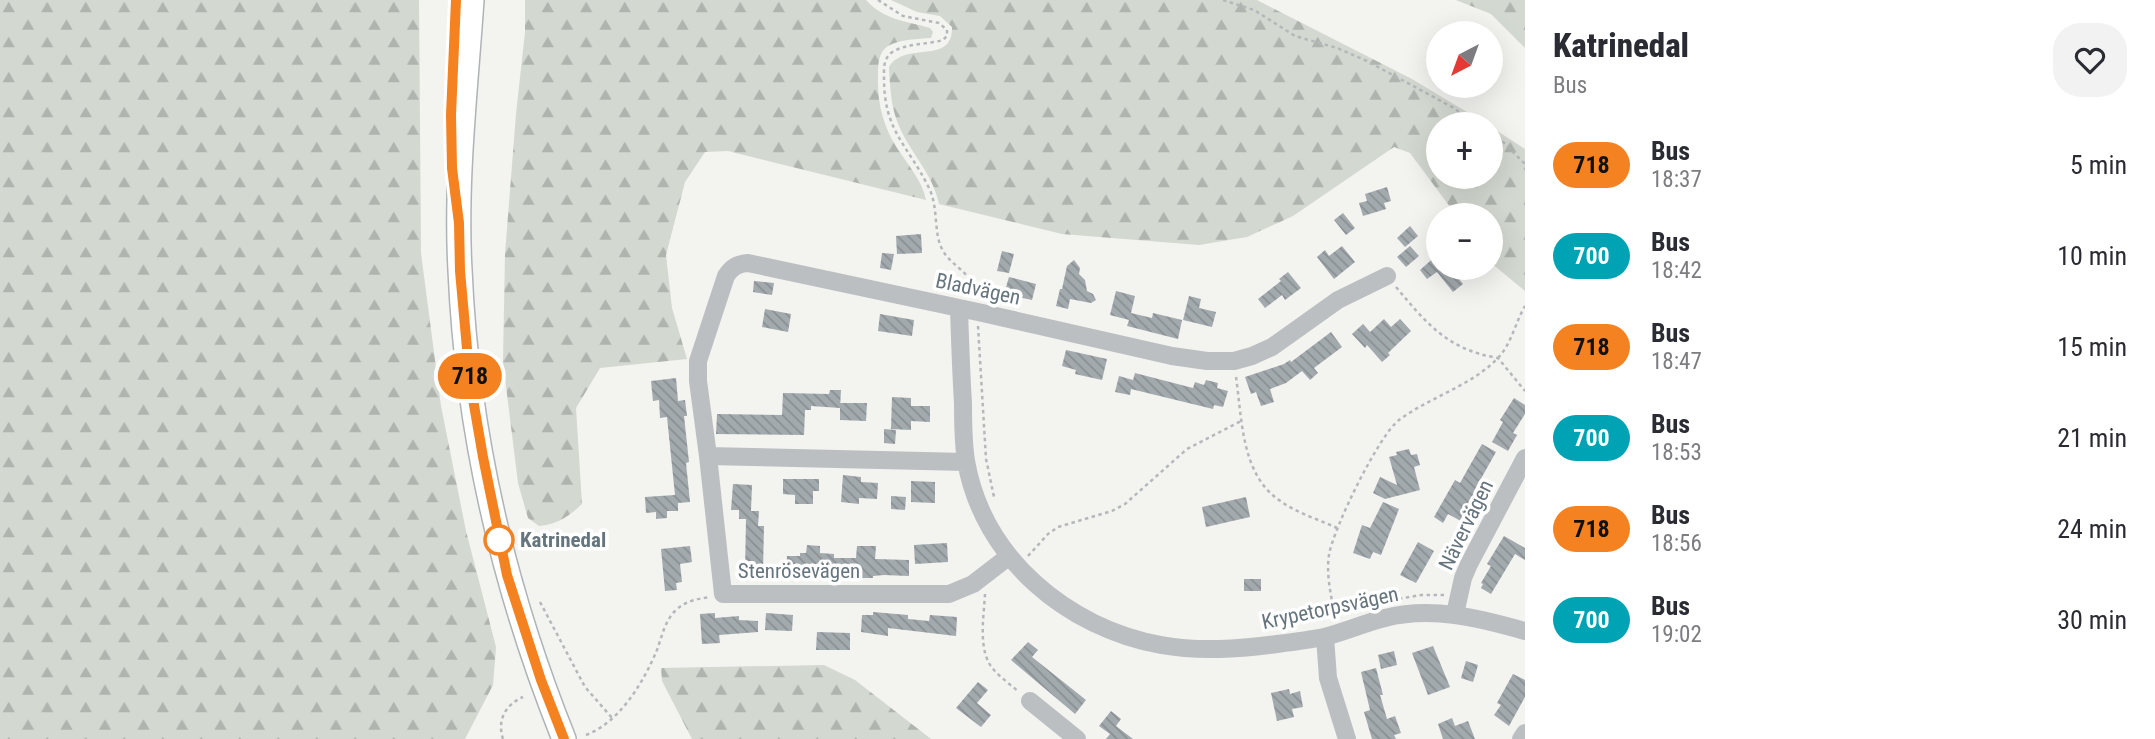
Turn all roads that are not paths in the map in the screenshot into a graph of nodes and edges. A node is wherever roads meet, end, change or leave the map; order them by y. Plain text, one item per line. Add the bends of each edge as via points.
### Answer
1 (456, 0) edge
2 (472, 0) edge
3 (459, 223) junction
4 (1388, 276) road end
5 (959, 308) junction
6 (708, 456) junction
7 (1525, 458) edge
8 (966, 462) junction
9 (1017, 559) junction
10 (1456, 606) junction
11 (1525, 631) edge
12 (1325, 637) junction
13 (1030, 701) road end
14 (1525, 733) edge
15 (575, 737) edge
16 (1077, 739) edge
17 (1347, 739) edge
18 (1521, 739) edge

1 - 3 main road via 451,115
2 - 3 main road
3 - 15 main road via 470,382 499,540 541,680
4 - 5 street, Bladvägen via 1338,300 1272,347 1234,361 1172,356
5 - 6 street, Bladvägen via 748,263 735,266 726,276 698,361
5 - 8 street, Krypetorpsvägen
6 - 8 street
6 - 9 street, Stenrösevägen via 723,594 949,594
7 - 10 street, Nävervägen via 1469,564
8 - 9 street, Krypetorpsvägen via 986,523
9 - 12 street, Krypetorpsvägen via 1070,610 1136,639 1238,649
10 - 11 street, Krypetorpsvägen
10 - 12 street, Krypetorpsvägen via 1385,618
12 - 17 street via 1328,678
13 - 16 street
14 - 18 street

